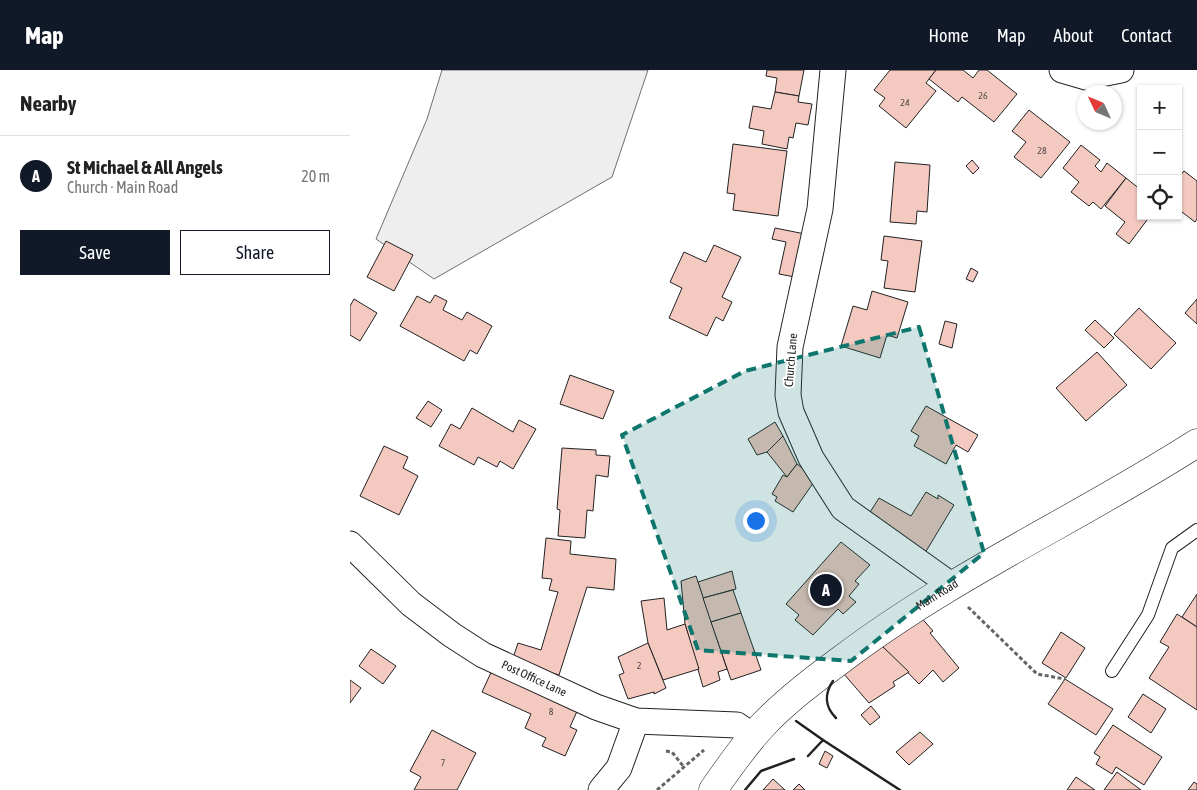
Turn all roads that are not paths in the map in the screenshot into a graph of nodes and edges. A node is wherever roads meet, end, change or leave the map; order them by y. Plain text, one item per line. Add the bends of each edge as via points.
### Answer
1 (833, 70) edge
2 (1062, 70) edge
3 (1122, 70) edge
4 (1197, 443) edge
5 (1197, 530) edge
6 (350, 544) edge
7 (959, 595) junction
8 (1112, 671) dead end
9 (636, 720) junction
10 (745, 731) junction
11 (601, 790) edge
12 (713, 790) edge

1 - 7 street, Church Lane via 820,209 790,347 790,412 811,458 843,508
2 - 3 street via 1090,77
4 - 7 main road, Main Road
5 - 8 lane via 1172,548 1148,615
6 - 9 street, Post Office Lane via 411,604 483,655 596,707
7 - 10 main road, Main Road via 884,626
9 - 10 street, Post Office Lane
9 - 11 street via 618,768
10 - 12 main road, Main Road

